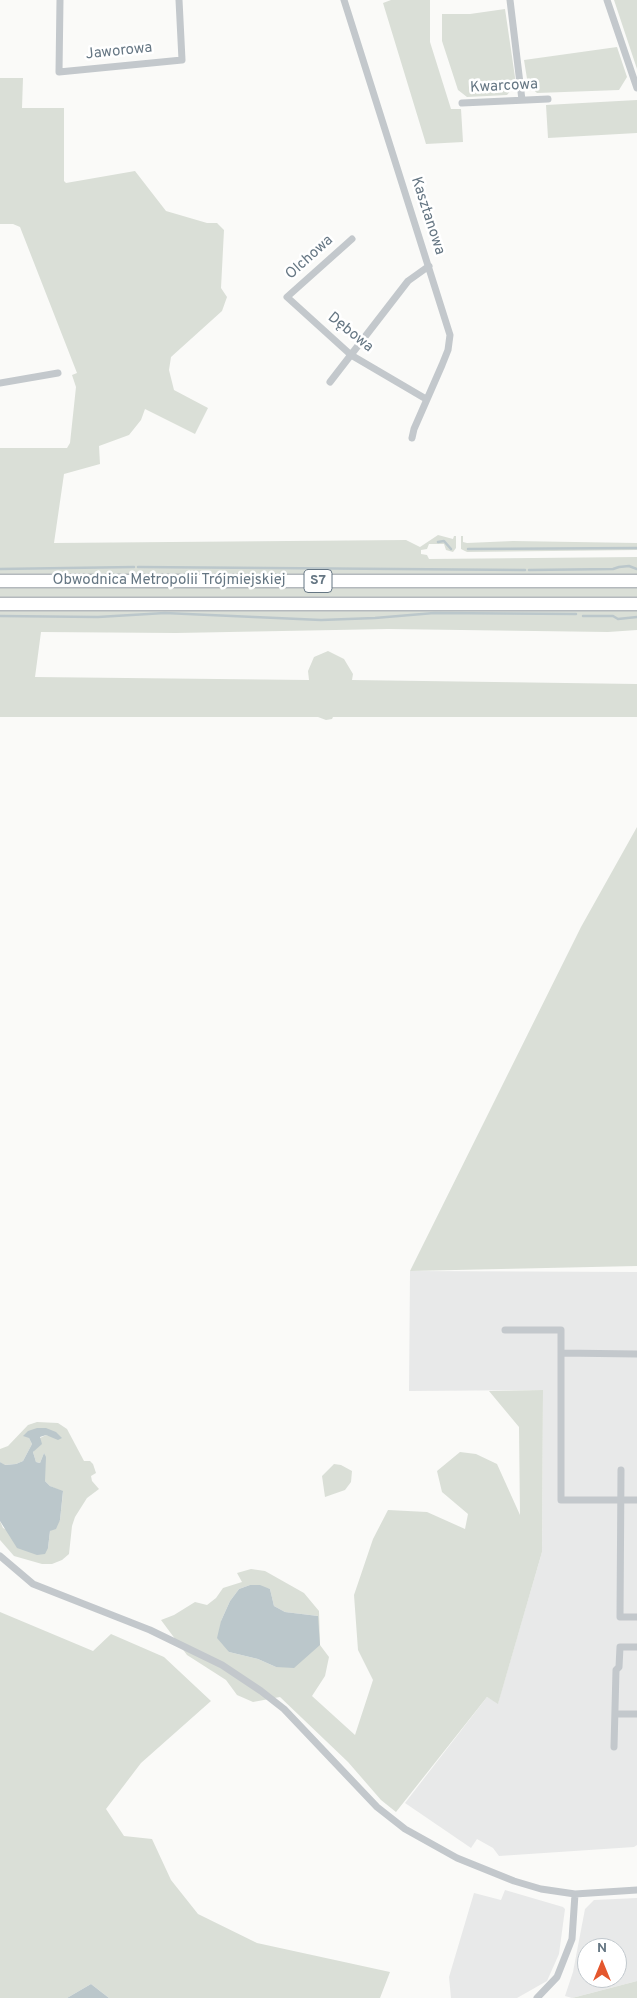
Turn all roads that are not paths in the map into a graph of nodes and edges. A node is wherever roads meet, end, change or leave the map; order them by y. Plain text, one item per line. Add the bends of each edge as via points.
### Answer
1 (60, 0) edge
2 (179, 0) edge
3 (344, 0) edge
4 (510, 0) edge
5 (607, 0) edge
6 (637, 88) edge
7 (548, 98) dead end
8 (522, 100) junction
9 (462, 103) dead end
10 (352, 239) dead end
11 (429, 266) junction
12 (287, 297) joint
13 (351, 355) junction
14 (58, 373) dead end
15 (330, 382) dead end
16 (0, 383) edge
17 (426, 399) junction
18 (412, 438) dead end
19 (637, 580) edge
20 (0, 582) edge
21 (0, 604) edge
22 (637, 604) edge
23 (505, 1330) dead end
24 (561, 1353) junction
25 (637, 1354) edge
26 (621, 1470) dead end
27 (620, 1500) junction
28 (637, 1500) edge
29 (0, 1556) edge
30 (637, 1617) edge
31 (637, 1647) edge
32 (615, 1714) junction
33 (637, 1714) edge
34 (614, 1747) dead end
35 (637, 1890) edge
36 (575, 1894) junction
37 (537, 1998) edge

1 - 2 street, Jaworowa via 59,72 182,60
3 - 11 street, Kasztanowa
4 - 8 street
5 - 6 street
7 - 8 street, Kwarcowa
8 - 9 street, Kwarcowa
10 - 12 street, Olchowa
11 - 13 street via 408,281
11 - 17 street, Kasztanowa via 450,335 442,365
12 - 13 street, Dębowa
13 - 15 street
13 - 17 street, Dębowa
14 - 16 street
17 - 18 street, Kasztanowa
19 - 20 highway, Obwodnica Metropolii Trójmiejskiej / S7
21 - 22 highway, Obwodnica Metropolii Trójmiejskiej / S7
23 - 24 street via 561,1330
24 - 25 street
24 - 27 street via 561,1500
26 - 27 street
27 - 28 street
27 - 30 street via 620,1617
29 - 36 street via 33,1584 150,1630 222,1666 261,1691 284,1709 377,1807 405,1829 458,1858 514,1882
31 - 32 street via 620,1647
32 - 33 street
32 - 34 street
35 - 36 street
36 - 37 street via 572,1939 556,1977

